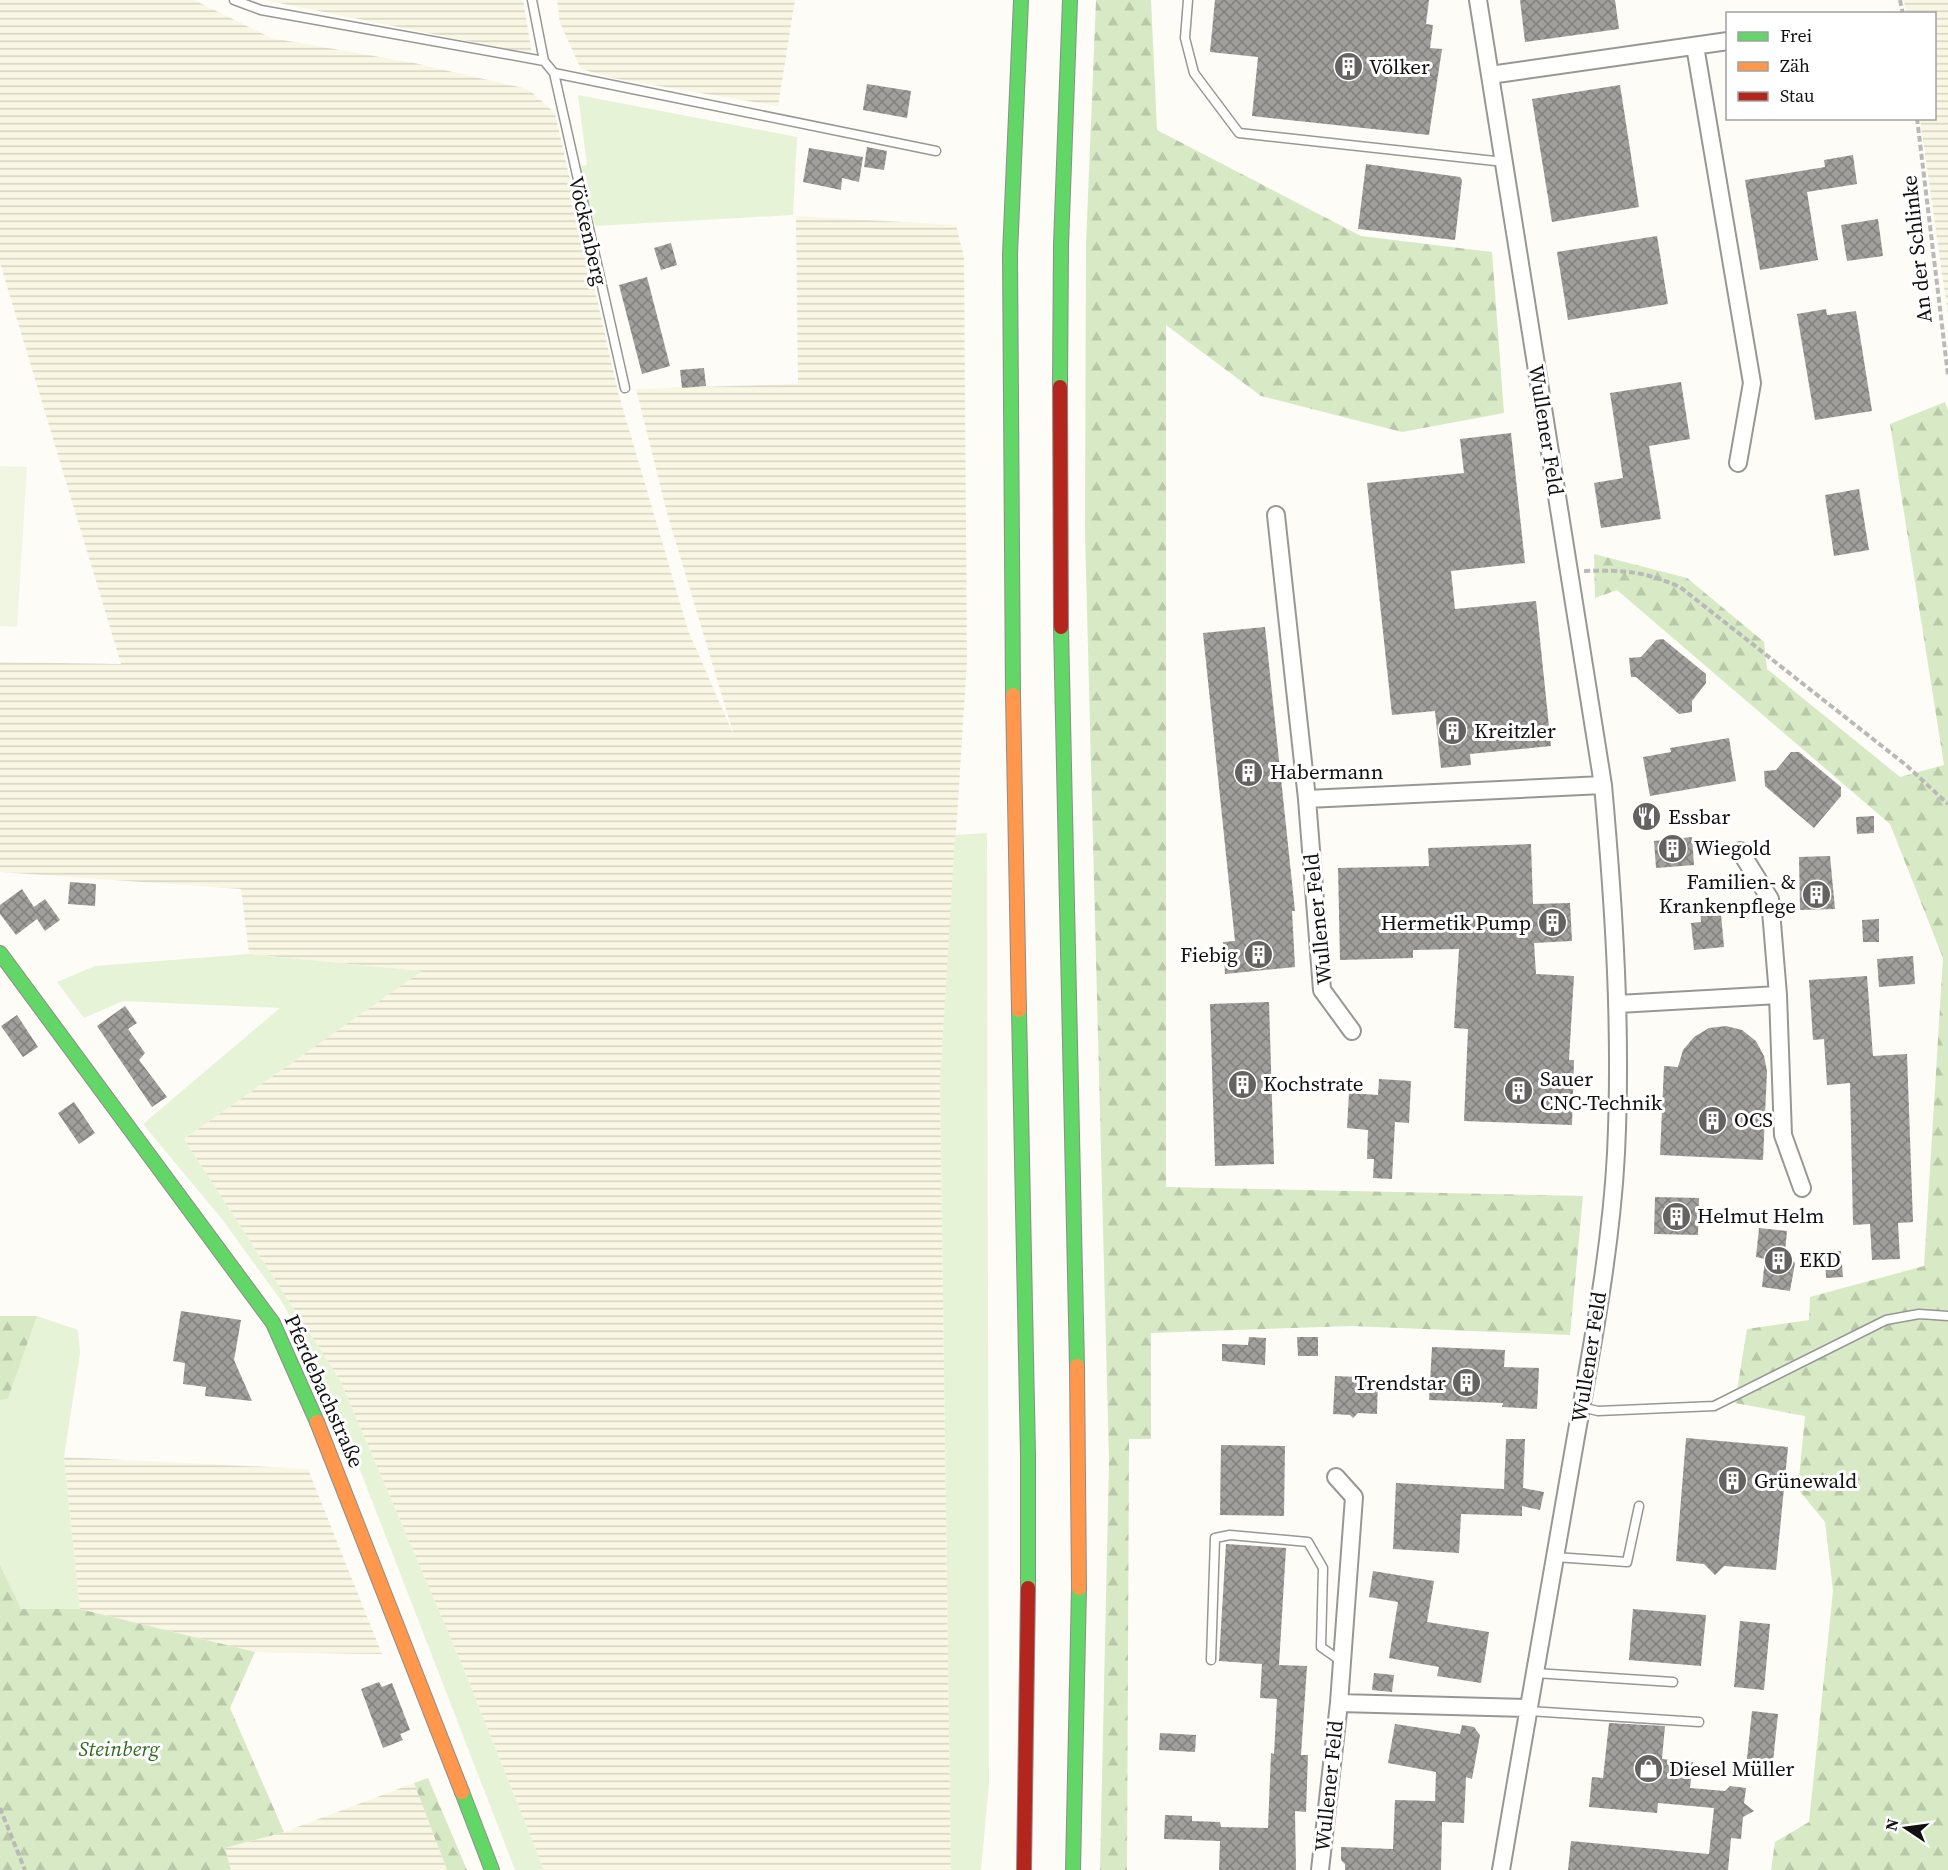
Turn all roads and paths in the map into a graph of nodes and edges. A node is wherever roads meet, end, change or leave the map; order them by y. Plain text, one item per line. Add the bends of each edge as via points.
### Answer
1 (234, 0) edge
2 (532, 0) edge
3 (1021, 0) edge
4 (1070, 0) edge
5 (1188, 0) edge
6 (1478, 0) edge
7 (1726, 41) edge
8 (1695, 46) junction
9 (544, 61) junction
10 (554, 73) junction
11 (1490, 75) junction
12 (1917, 120) edge
13 (936, 151) dead end
14 (1504, 162) junction
15 (1947, 367) edge
16 (1948, 375) edge
17 (625, 388) dead end
18 (1738, 463) dead end
19 (1276, 515) dead end
20 (1568, 571) junction
21 (1603, 784) junction
22 (1307, 799) junction
23 (1948, 804) edge
24 (1740, 851) dead end
25 (0, 954) edge
26 (1778, 994) junction
27 (1618, 1004) junction
28 (1352, 1031) dead end
29 (1802, 1188) dead end
30 (1948, 1316) edge
31 (1581, 1407) junction
32 (1336, 1477) dead end
33 (1639, 1506) dead end
34 (1555, 1557) junction
35 (1211, 1660) dead end
36 (1342, 1661) junction
37 (1535, 1673) junction
38 (1673, 1682) dead end
39 (1339, 1703) junction
40 (1529, 1709) junction
41 (1700, 1722) dead end
42 (1027, 1779) junction
43 (0, 1808) edge
44 (1010, 1847) dead end
45 (25, 1870) edge
46 (492, 1870) edge
47 (1024, 1870) edge
48 (1073, 1870) edge
49 (1320, 1870) edge
50 (1501, 1870) edge

1 - 9 lane via 261,10
2 - 9 lane
3 - 42 main road via 1010,254 1010,535 1028,1443
4 - 48 main road via 1061,245 1059,530 1077,1327 1079,1658
5 - 14 lane via 1185,38 1194,73 1239,133
6 - 11 street, Wullener Feld
7 - 8 street
8 - 11 street
8 - 18 street via 1752,383
9 - 10 lane
10 - 13 lane
10 - 17 lane, Vöckenberg
11 - 14 street, Wullener Feld
12 - 15 path, An der Schlinke
14 - 20 street, Wullener Feld
15 - 16 path, An der Schlinke
19 - 22 street, Wullener Feld
20 - 21 street, Wullener Feld
20 - 23 path via 1649,573 1680,587 1906,765
21 - 22 street
21 - 27 street, Wullener Feld via 1614,897
22 - 28 street, Wullener Feld via 1322,990
24 - 26 street via 1770,899
25 - 46 main road, Pferdebachstraße via 273,1323 331,1453
26 - 27 street
26 - 29 street via 1783,1135
27 - 31 street, Wullener Feld via 1612,1196
30 - 31 lane via 1919,1314 1886,1320 1714,1406 1598,1411
31 - 34 street, Wullener Feld
32 - 36 street, Wullener Feld via 1354,1497
33 - 34 lane via 1627,1562
34 - 37 street, Wullener Feld
35 - 36 lane via 1215,1538 1230,1535 1308,1542 1323,1568 1321,1647
36 - 39 street, Wullener Feld
37 - 38 lane
37 - 40 street, Wullener Feld
39 - 40 street, Wullener Feld
39 - 49 street, Wullener Feld
40 - 41 lane
40 - 50 street, Wullener Feld
42 - 44 main road
42 - 47 main road
43 - 45 path

